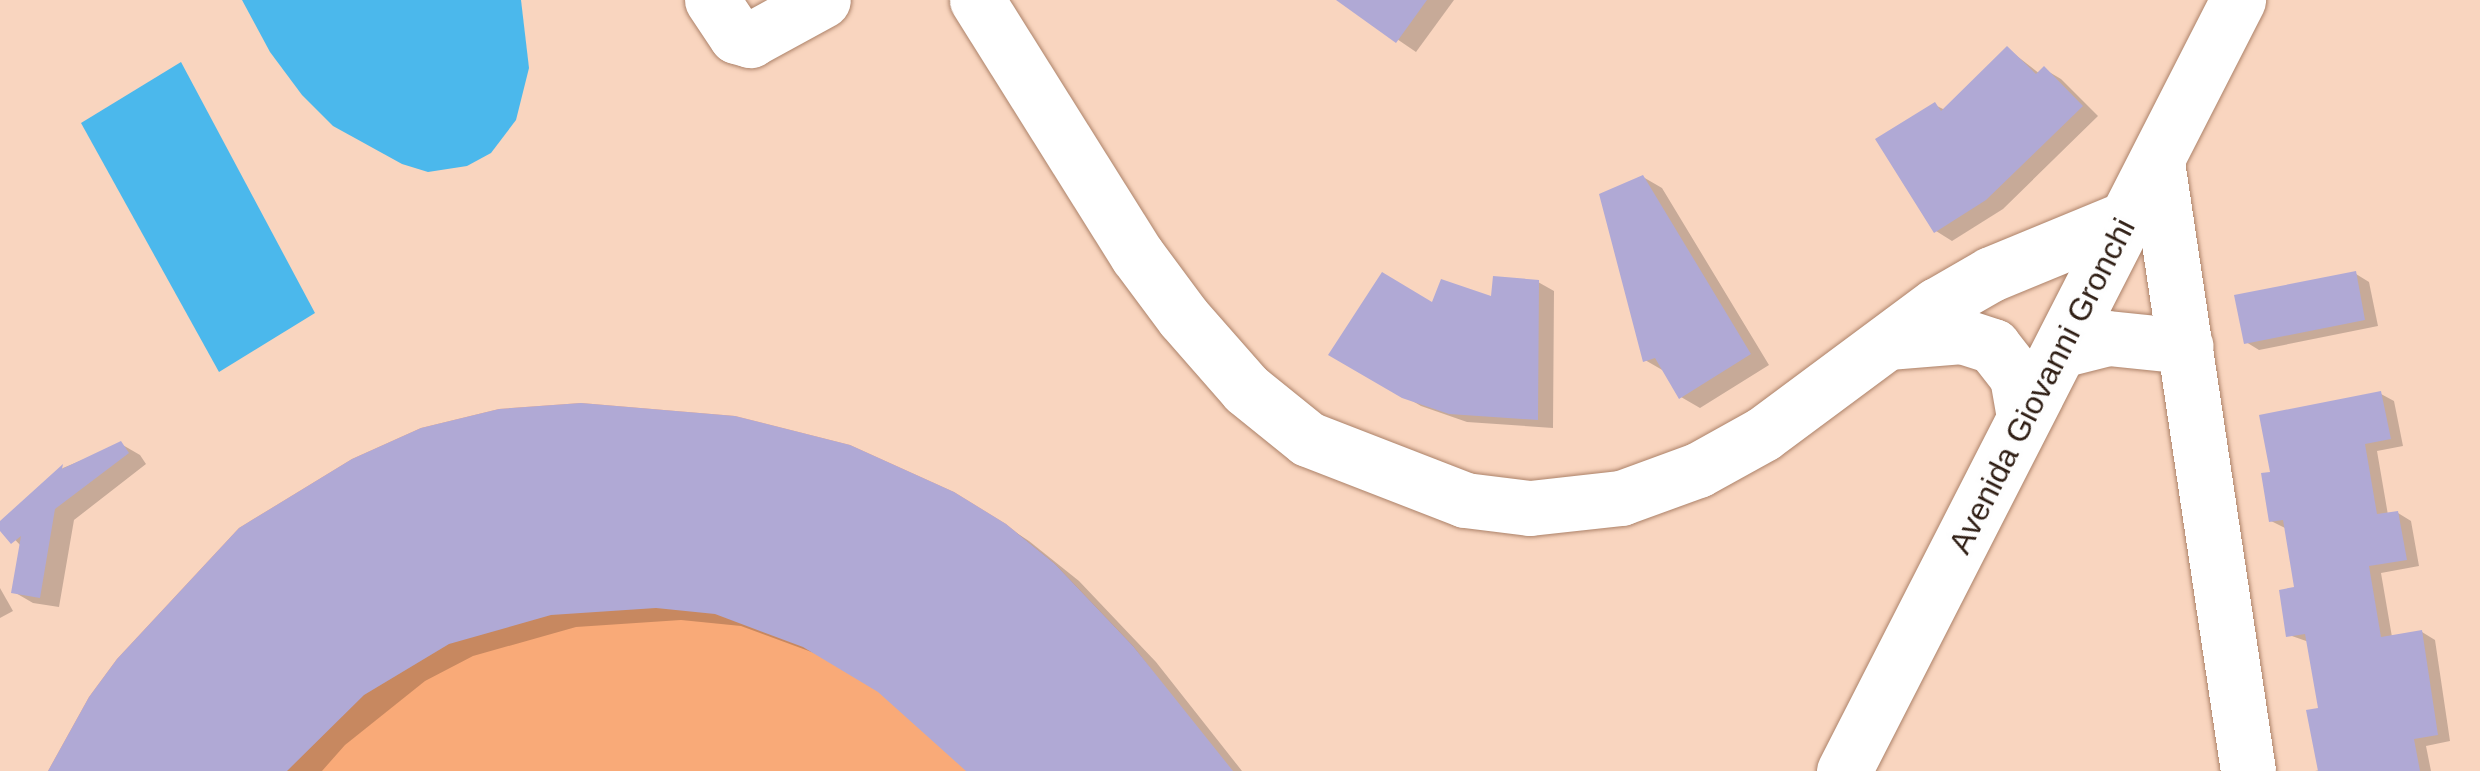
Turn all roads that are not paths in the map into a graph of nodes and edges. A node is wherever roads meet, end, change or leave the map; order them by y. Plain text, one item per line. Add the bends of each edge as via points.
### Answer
1 (712, 0) edge
2 (823, 0) edge
3 (977, 0) edge
4 (2238, 0) edge
5 (2157, 162) junction
6 (2129, 217) junction
7 (1888, 342) junction
8 (2186, 346) junction
9 (2060, 350) junction
10 (2024, 416) junction
11 (1844, 771) edge
12 (2248, 771) edge

1 - 2 street via 736,36 750,40
3 - 7 street via 1182,318 1246,389 1308,438 1385,471 1466,500 1530,508 1621,498 1698,470 1763,434
4 - 5 street, Avenida Giovanni Gronchi
5 - 6 street, Avenida Giovanni Gronchi
5 - 8 street
6 - 7 street via 1991,274
6 - 9 street, Avenida Giovanni Gronchi
7 - 10 street via 1962,336 1993,346 2017,378
8 - 9 street via 2108,338
8 - 12 street
9 - 10 street, Avenida Giovanni Gronchi
10 - 11 street, Avenida Giovanni Gronchi

